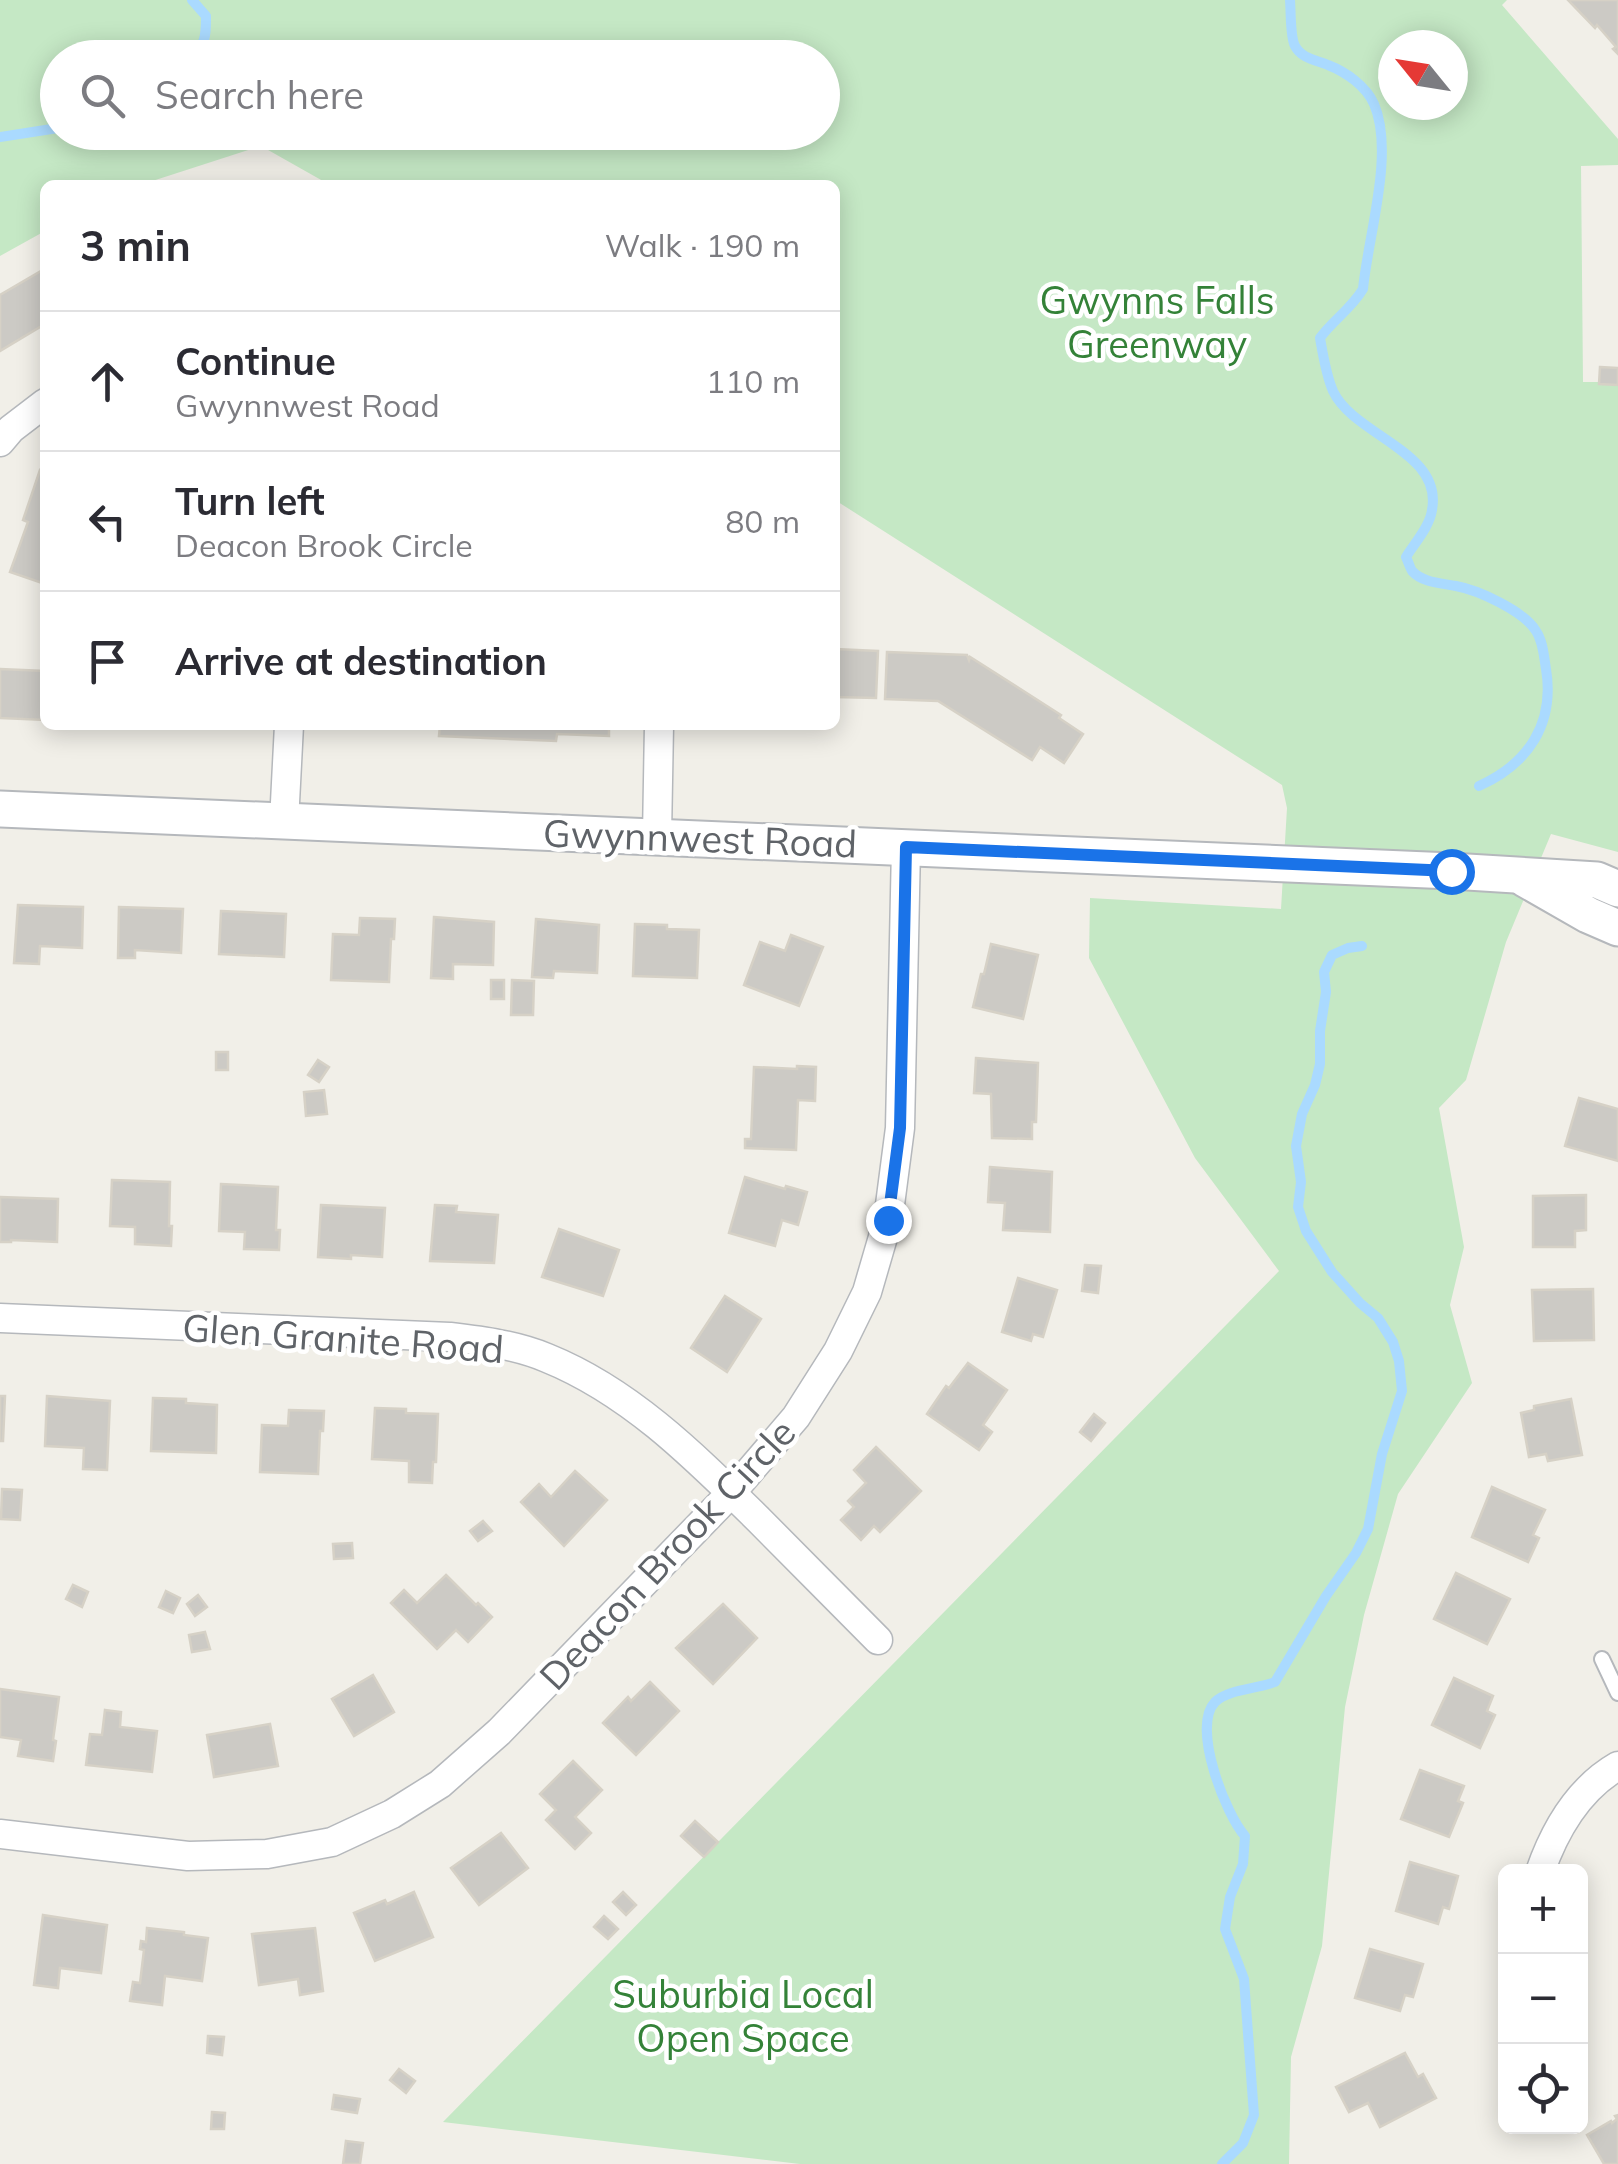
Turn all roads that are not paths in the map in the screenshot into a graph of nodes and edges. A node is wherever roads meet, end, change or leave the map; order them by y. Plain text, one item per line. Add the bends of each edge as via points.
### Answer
1 (40, 406) edge
2 (0, 442) edge
3 (289, 730) edge
4 (660, 730) edge
5 (0, 809) edge
6 (284, 822) junction
7 (657, 836) junction
8 (906, 847) junction
9 (1520, 876) junction
10 (1618, 889) edge
11 (1618, 928) edge
12 (0, 1318) edge
13 (731, 1492) junction
14 (878, 1640) dead end
15 (1602, 1659) dead end
16 (1618, 1694) edge
17 (1618, 1766) edge
18 (0, 1834) edge
19 (1543, 1864) edge

1 - 2 street
3 - 6 street
4 - 7 street
5 - 6 street, Gwynnwest Road
6 - 7 street, Gwynnwest Road
7 - 8 street, Gwynnwest Road
8 - 9 street, Gwynnwest Road
8 - 13 street, Deacon Brook Circle via 900,1128 888,1220 867,1292 838,1351 796,1418
9 - 10 street, Gwynnwest Road via 1597,880
9 - 11 street, Gwynnwest Road
12 - 13 street, Glen Granite Road via 499,1343 598,1384 650,1418
13 - 14 street, Glen Granite Road
13 - 18 street, Deacon Brook Circle via 498,1732 440,1784 377,1822 332,1842 268,1854 188,1856
15 - 16 lane
17 - 19 street via 1568,1813

